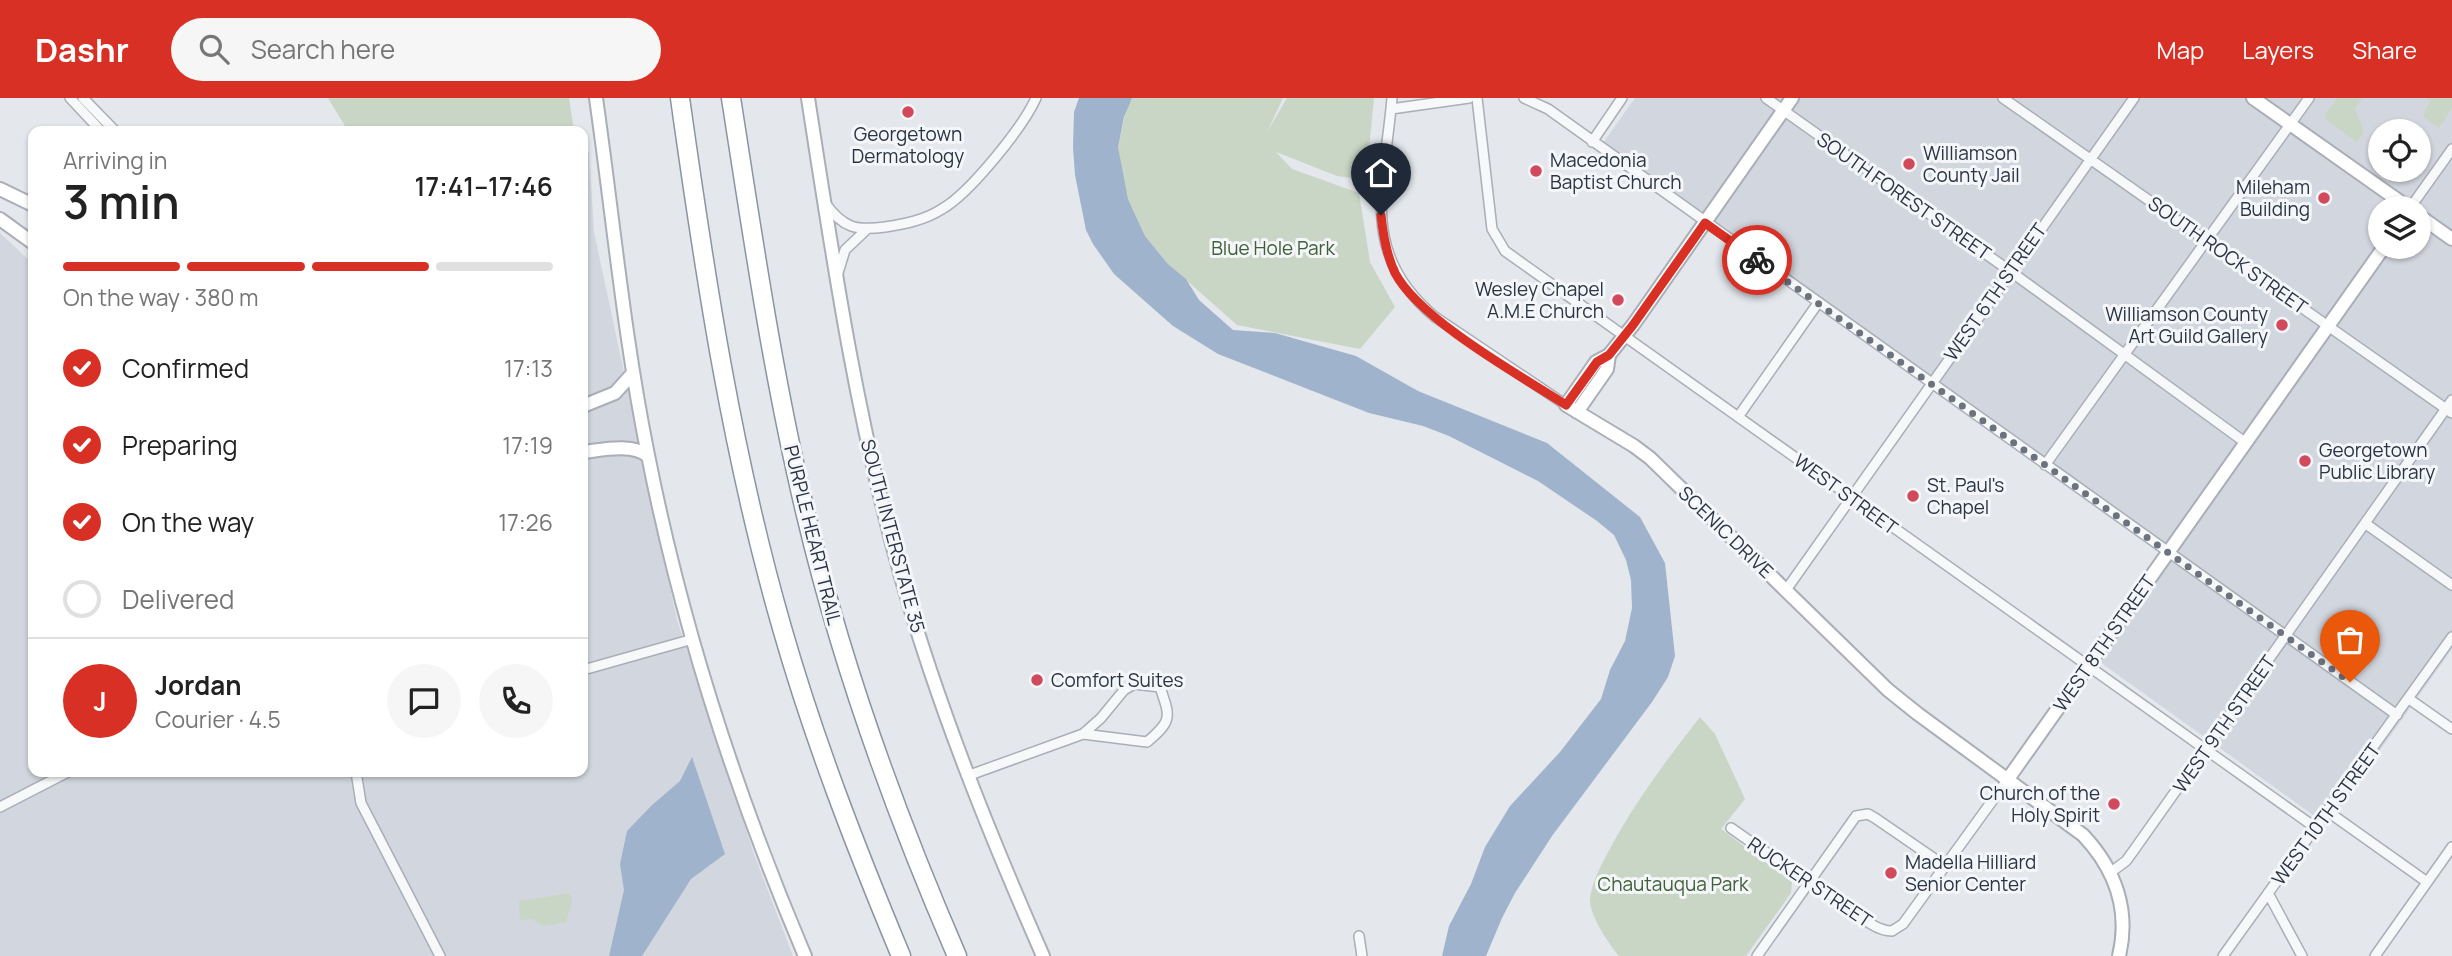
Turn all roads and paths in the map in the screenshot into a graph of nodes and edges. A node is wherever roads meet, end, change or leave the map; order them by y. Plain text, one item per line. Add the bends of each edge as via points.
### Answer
1 (70, 98) edge
2 (83, 98) edge
3 (596, 98) edge
4 (680, 98) edge
5 (731, 98) edge
6 (808, 98) edge
7 (1036, 98) edge
8 (1392, 98) edge
9 (1469, 98) edge
10 (1477, 98) edge
11 (1524, 98) edge
12 (1622, 98) edge
13 (1766, 98) edge
14 (1792, 98) edge
15 (2003, 98) edge
16 (2134, 98) edge
17 (2253, 98) edge
18 (2309, 98) edge
19 (1391, 109) junction
20 (1783, 111) junction
21 (2291, 125) junction
22 (96, 126) edge
23 (110, 126) edge
24 (1592, 142) junction
25 (2452, 149) edge
26 (2090, 159) junction
27 (0, 189) edge
28 (2393, 196) edge
29 (2419, 196) edge
30 (824, 201) junction
31 (28, 203) edge
32 (0, 219) edge
33 (1705, 223) junction
34 (2431, 224) edge
35 (866, 230) junction
36 (28, 239) edge
37 (2452, 239) edge
38 (2208, 241) junction
39 (2376, 259) edge
40 (2010, 271) junction
41 (837, 278) junction
42 (1818, 303) junction
43 (2329, 326) junction
44 (1624, 335) junction
45 (2124, 354) junction
46 (633, 373) junction
47 (1931, 383) junction
48 (2452, 400) edge
49 (588, 405) edge
50 (1571, 409) junction
51 (2449, 411) edge
52 (1738, 416) junction
53 (2246, 443) junction
54 (588, 452) edge
55 (648, 456) junction
56 (2045, 465) junction
57 (1851, 498) junction
58 (2366, 524) junction
59 (2168, 552) junction
60 (2452, 585) edge
61 (1786, 590) junction
62 (2286, 637) junction
63 (2452, 637) edge
64 (692, 639) junction
65 (2088, 666) junction
66 (588, 669) edge
67 (2409, 699) junction
68 (2397, 715) junction
69 (2452, 729) edge
70 (1083, 734) junction
71 (2206, 750) junction
72 (967, 776) junction
73 (58, 777) edge
74 (357, 777) edge
75 (2007, 779) junction
76 (0, 807) edge
77 (2327, 811) junction
78 (1731, 828) dead end
79 (2316, 828) junction
80 (2452, 847) edge
81 (1945, 866) junction
82 (2111, 872) junction
83 (2427, 881) junction
84 (1807, 882) junction
85 (2268, 893) junction
86 (1892, 931) joint
87 (1359, 936) dead end
88 (440, 956) edge
89 (806, 956) edge
90 (901, 956) edge
91 (957, 956) edge
92 (1043, 956) edge
93 (1362, 956) edge
94 (1757, 956) edge
95 (2119, 956) edge
96 (2223, 956) edge
97 (2302, 956) edge
98 (2375, 956) edge

1 - 22 street
2 - 23 street
3 - 46 street
4 - 90 highway via 722,364 781,627 852,838
5 - 91 highway, PURPLE HEART TRAIL via 782,409 821,576 878,761
6 - 30 street, SOUTH INTERSTATE 35
7 - 35 street via 1022,123 951,203 914,221
8 - 19 street, SCENIC DRIVE
9 - 19 street
10 - 44 street, WEST STREET via 1488,209 1497,241 1517,261
11 - 24 street via 1548,109
12 - 24 street
13 - 20 street, SOUTH FOREST STREET
14 - 20 street
15 - 26 street, SOUTH ROCK STREET
16 - 26 street, WEST 6TH STREET
17 - 21 street
18 - 21 street
19 - 50 street, SCENIC DRIVE via 1381,215 1396,274 1435,317
20 - 33 street
20 - 40 street, SOUTH FOREST STREET
21 - 28 street
21 - 38 street
24 - 33 street
25 - 29 street
26 - 38 street, SOUTH ROCK STREET
26 - 40 street, WEST 6TH STREET
27 - 31 street
30 - 35 street via 838,220
30 - 41 street, SOUTH INTERSTATE 35
32 - 36 street
33 - 42 street
33 - 44 street
34 - 37 street
35 - 41 street via 845,250
38 - 43 street, SOUTH ROCK STREET
38 - 45 street
39 - 43 street, WEST 8TH STREET
40 - 45 street, SOUTH FOREST STREET
40 - 47 street, WEST 6TH STREET
41 - 72 street, SOUTH INTERSTATE 35 via 855,385 901,578
42 - 47 street
42 - 52 street
43 - 51 street, SOUTH ROCK STREET
43 - 53 street, WEST 8TH STREET
44 - 50 street via 1609,355 1607,369
44 - 52 street, WEST STREET
45 - 53 street, SOUTH FOREST STREET
45 - 56 street
46 - 49 street via 615,393
46 - 55 street
47 - 56 street
47 - 57 street, WEST 6TH STREET
48 - 51 street, WEST 9TH STREET
50 - 61 street, SCENIC DRIVE via 1650,458
51 - 58 street, WEST 9TH STREET
52 - 57 street, WEST STREET
53 - 59 street, WEST 8TH STREET
54 - 55 street via 624,449
55 - 64 street
56 - 59 street
57 - 61 street, WEST 6TH STREET
57 - 65 street, WEST STREET
58 - 60 street
58 - 62 street, WEST 9TH STREET
59 - 62 street
59 - 65 street, WEST 8TH STREET
61 - 75 street, SCENIC DRIVE via 1888,690
62 - 68 street
62 - 71 street, WEST 9TH STREET
63 - 67 street, WEST 10TH STREET
64 - 66 street
64 - 89 street via 734,775
65 - 71 street, WEST STREET
65 - 75 street, WEST 8TH STREET
67 - 68 street, WEST 10TH STREET
67 - 69 street
68 - 77 street, WEST 10TH STREET
70 - 70 street via 1147,742 1164,726 1168,715 1160,687 1135,684 1124,690
70 - 72 street
71 - 79 street, WEST STREET
71 - 82 street, WEST 9TH STREET via 2126,861
72 - 92 street, SOUTH INTERSTATE 35
73 - 76 street
74 - 88 street via 361,803
75 - 81 street, WEST 8TH STREET
75 - 82 street, SCENIC DRIVE via 2083,835
77 - 79 street, WEST 10TH STREET
77 - 83 street
78 - 84 street, RUCKER STREET
79 - 85 street, WEST 10TH STREET
80 - 83 street
81 - 84 street via 1863,814 1851,820
81 - 86 street, WEST 8TH STREET via 1903,924
82 - 95 street, SCENIC DRIVE via 2123,922
83 - 98 street
84 - 86 street, RUCKER STREET via 1879,928
84 - 94 street
85 - 96 street, WEST 10TH STREET
85 - 97 street
87 - 93 street

